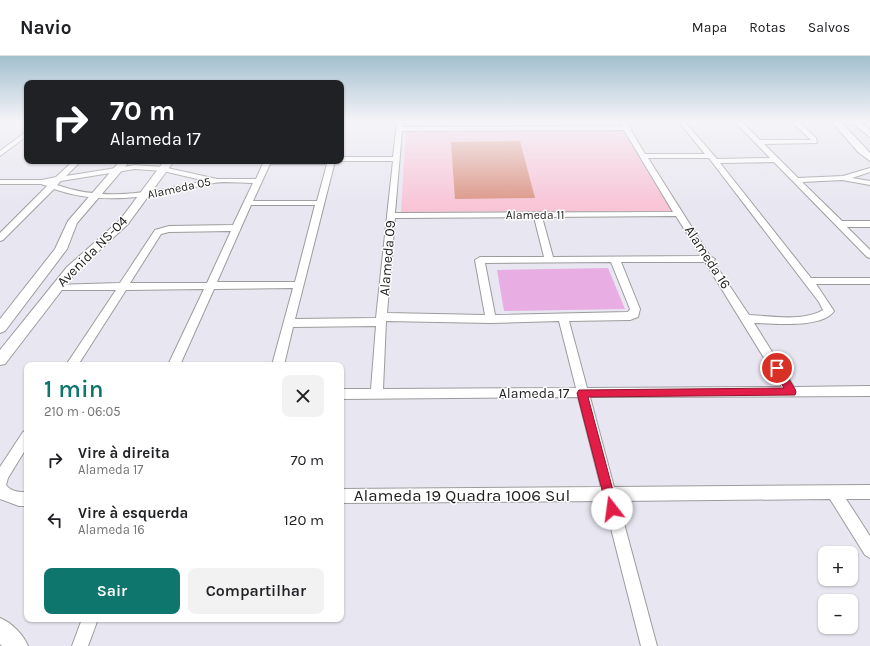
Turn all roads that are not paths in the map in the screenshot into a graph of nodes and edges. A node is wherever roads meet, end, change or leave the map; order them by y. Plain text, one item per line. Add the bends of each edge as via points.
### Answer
1 (398, 150) edge
2 (639, 150) edge
3 (706, 150) edge
4 (766, 150) edge
5 (861, 150) edge
6 (643, 156) junction
7 (344, 158) edge
8 (713, 158) junction
9 (870, 158) edge
10 (397, 159) junction
11 (776, 160) junction
12 (74, 164) edge
13 (266, 164) edge
14 (330, 164) edge
15 (122, 165) edge
16 (166, 165) edge
17 (870, 170) edge
18 (60, 178) junction
19 (842, 178) junction
20 (796, 180) junction
21 (216, 181) junction
22 (258, 181) junction
23 (0, 182) edge
24 (42, 182) junction
25 (870, 183) edge
26 (52, 186) junction
27 (144, 196) junction
28 (95, 198) junction
29 (248, 203) junction
30 (319, 203) junction
31 (537, 214) junction
32 (680, 214) junction
33 (390, 216) junction
34 (839, 224) junction
35 (870, 224) edge
36 (236, 228) junction
37 (0, 238) edge
38 (870, 255) edge
39 (710, 259) junction
40 (549, 260) junction
41 (615, 260) junction
42 (808, 281) junction
43 (870, 281) edge
44 (212, 285) junction
45 (298, 285) junction
46 (56, 287) junction
47 (122, 287) junction
48 (563, 317) junction
49 (491, 319) junction
50 (381, 320) junction
51 (748, 320) junction
52 (289, 323) junction
53 (0, 328) edge
54 (0, 360) edge
55 (74, 362) edge
56 (175, 362) edge
57 (279, 362) edge
58 (870, 391) edge
59 (791, 392) junction
60 (582, 393) junction
61 (344, 394) edge
62 (378, 394) junction
63 (24, 441) edge
64 (0, 484) edge
65 (0, 488) edge
66 (834, 492) junction
67 (870, 492) edge
68 (608, 494) junction
69 (344, 496) edge
70 (23, 499) edge
71 (870, 550) edge
72 (89, 622) edge
73 (0, 629) edge
74 (17, 646) edge
75 (80, 646) edge
76 (649, 646) edge

1 - 10 street, Alameda 09
2 - 6 street, Alameda 16
3 - 8 street
4 - 11 street
5 - 9 street
6 - 8 street
6 - 32 street, Alameda 16
7 - 10 street
8 - 11 street
8 - 42 street
10 - 33 street, Alameda 09
11 - 20 street
12 - 18 street
13 - 22 street
14 - 30 street
15 - 16 street, Alameda 05
15 - 18 street, Alameda 05
15 - 28 street, Avenida NS-04
16 - 21 street, Alameda 05
16 - 27 street, Avenida NS-04
17 - 19 street
18 - 24 street, Alameda 05
18 - 26 street
19 - 20 street
19 - 25 street
20 - 34 street
21 - 22 street
21 - 27 street, Alameda 05
22 - 29 street
23 - 24 street, Alameda 05
24 - 26 street, Alameda 05
26 - 28 street, Alameda 05
26 - 37 street
27 - 28 street, Alameda 05
27 - 46 street, Avenida NS-04 via 124,222 82,259
28 - 53 street, Avenida NS-04 via 72,224 61,249
29 - 30 street
29 - 36 street
30 - 45 street
31 - 32 street, Alameda 11
31 - 33 street, Alameda 11
31 - 40 street
32 - 39 street, Alameda 16
33 - 50 street, Alameda 09
34 - 35 street
34 - 38 street
36 - 44 street
36 - 47 street via 169,229 158,232
39 - 41 street
39 - 51 street, Alameda 16
40 - 41 street
40 - 49 street via 480,260
41 - 48 street via 635,309 634,314
42 - 43 street
42 - 51 street via 829,311 824,316 811,319
44 - 45 street
44 - 47 street
44 - 56 street
45 - 52 street
46 - 47 street
46 - 54 street, Avenida NS-04
47 - 55 street
48 - 49 street
48 - 60 street
49 - 50 street
50 - 52 street
50 - 62 street, Alameda 09
51 - 59 street, Alameda 16
52 - 57 street
58 - 59 street, Alameda 17
59 - 60 street, Alameda 17
60 - 62 street, Alameda 17
60 - 68 street
61 - 62 street, Alameda 17
63 - 64 street via 2,476
65 - 70 street via 4,494
66 - 67 street, Alameda 19 Quadra 1006 Sul
66 - 68 street, Alameda 19 Quadra 1006 Sul
66 - 71 street
68 - 69 street, Alameda 19 Quadra 1006 Sul
68 - 76 street
72 - 75 street
73 - 74 street

